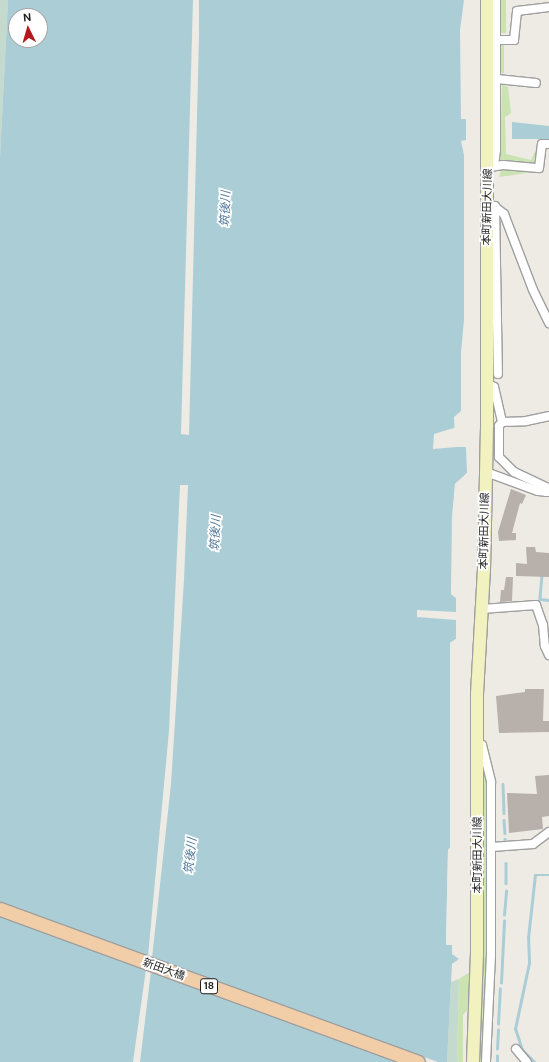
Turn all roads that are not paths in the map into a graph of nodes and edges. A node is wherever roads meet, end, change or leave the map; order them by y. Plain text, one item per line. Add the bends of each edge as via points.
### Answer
1 (487, 0) edge
2 (496, 0) edge
3 (549, 7) edge
4 (497, 40) junction
5 (497, 79) junction
6 (536, 82) dead end
7 (549, 144) edge
8 (491, 167) junction
9 (491, 205) junction
10 (549, 323) edge
11 (498, 374) dead end
12 (487, 383) junction
13 (549, 416) edge
14 (502, 422) junction
15 (486, 472) junction
16 (548, 492) edge
17 (482, 609) junction
18 (549, 655) edge
19 (476, 741) junction
20 (549, 832) edge
21 (492, 847) junction
22 (0, 909) edge
23 (516, 1049) dead end
24 (418, 1062) edge
25 (473, 1062) edge
26 (486, 1062) edge
27 (527, 1062) edge

1 - 8 main road, 本町新田大川線
2 - 4 street
3 - 4 street via 517,11 514,40
4 - 5 street
5 - 6 street
5 - 8 street
7 - 8 street via 542,144 539,168
8 - 9 main road, 本町新田大川線
9 - 10 street via 504,214 533,290
9 - 11 street
9 - 12 main road, 本町新田大川線
12 - 14 street via 494,387
12 - 15 main road, 本町新田大川線
13 - 14 street via 526,421
14 - 16 street via 499,426 499,457 514,472 546,487
15 - 16 street
15 - 17 main road, 本町新田大川線
17 - 18 street via 536,605 543,625 544,646
17 - 19 main road, 本町新田大川線
19 - 21 street via 482,745 490,772
19 - 25 main road, 本町新田大川線 via 477,938
20 - 21 street via 534,844
21 - 26 street via 491,955
22 - 24 main road, 新田大橋 / 18
23 - 27 street

